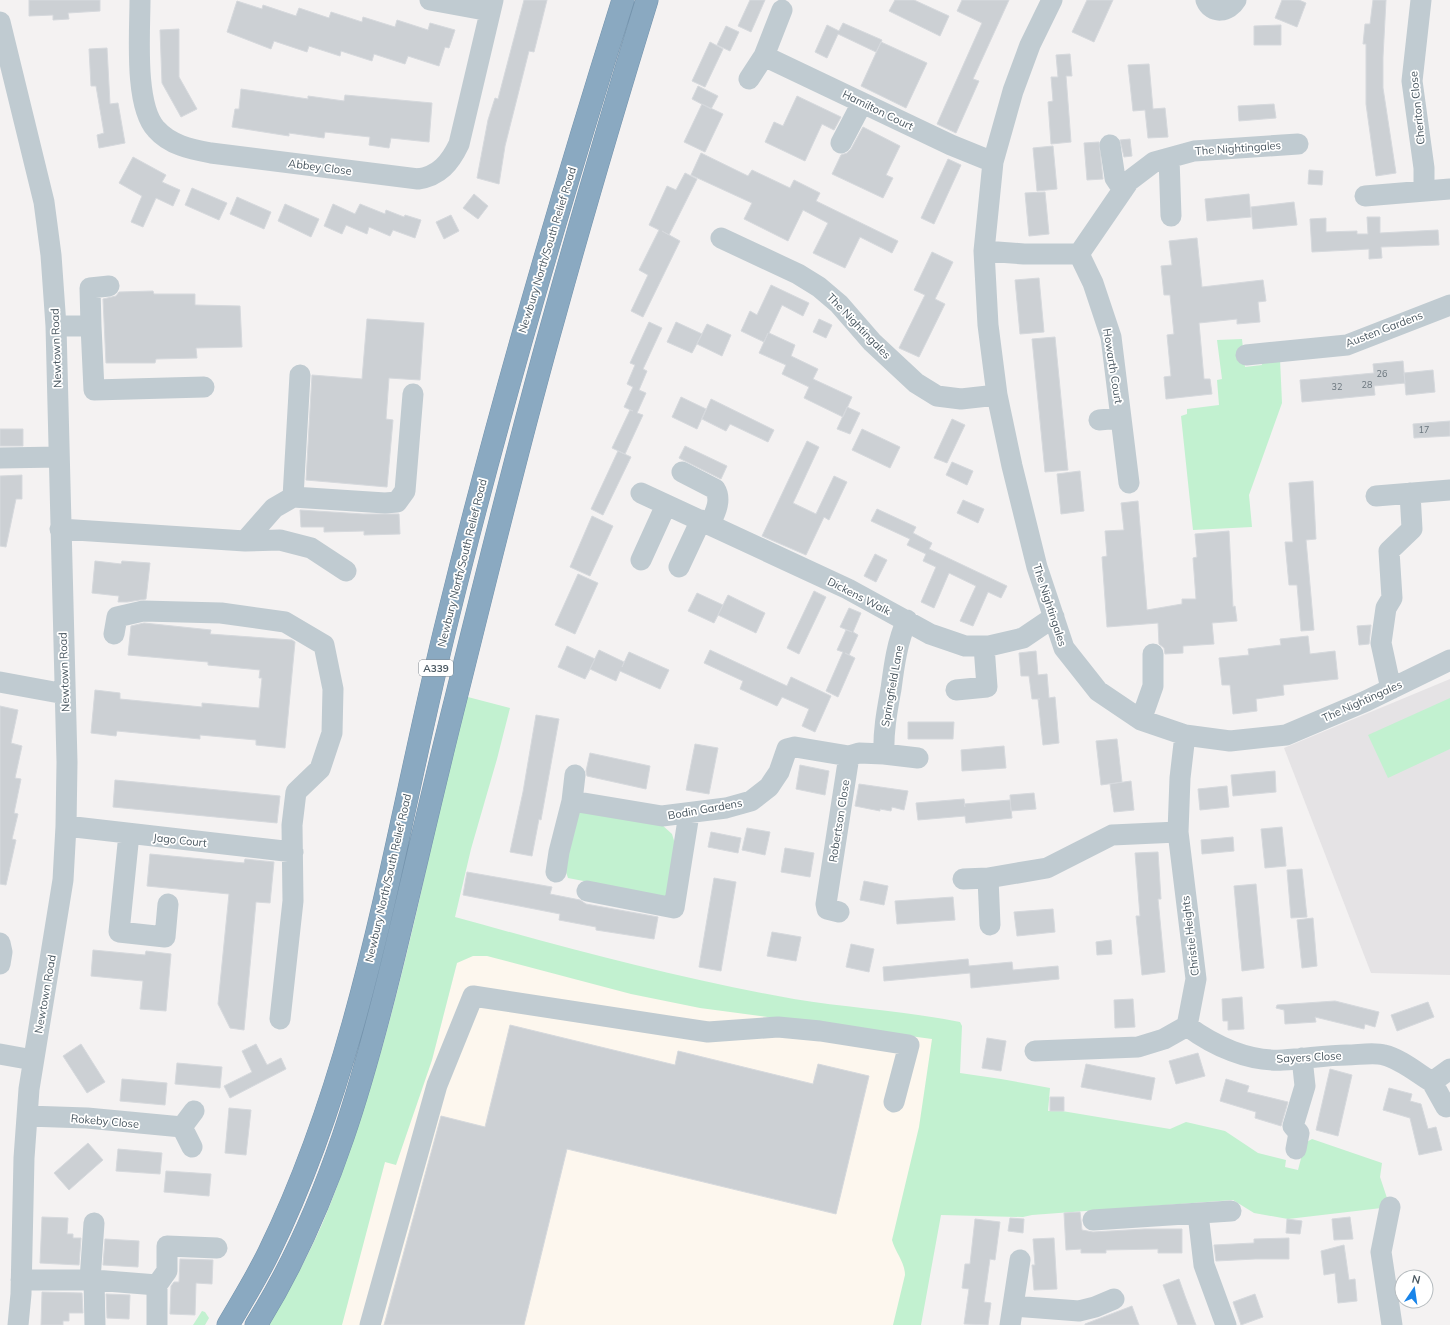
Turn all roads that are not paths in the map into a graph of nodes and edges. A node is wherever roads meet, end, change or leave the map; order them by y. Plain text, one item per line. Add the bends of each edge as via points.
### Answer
1 (140, 0) edge
2 (430, 0) edge
3 (622, 0) edge
4 (648, 0) edge
5 (1052, 0) edge
6 (1206, 0) edge
7 (1236, 0) edge
8 (1421, 0) edge
9 (492, 5) edge
10 (782, 10) dead end
11 (0, 22) edge
12 (764, 56) junction
13 (749, 79) dead end
14 (862, 103) junction
15 (841, 143) dead end
16 (1298, 144) dead end
17 (1110, 145) dead end
18 (1169, 158) junction
19 (993, 162) junction
20 (1450, 189) edge
21 (1123, 190) junction
22 (1424, 191) junction
23 (1366, 196) dead end
24 (1171, 216) dead end
25 (721, 238) dead end
26 (984, 251) junction
27 (1079, 254) junction
28 (109, 286) dead end
29 (1450, 304) edge
30 (56, 326) junction
31 (91, 326) junction
32 (1246, 355) dead end
33 (300, 375) dead end
34 (204, 387) dead end
35 (413, 394) dead end
36 (997, 395) junction
37 (1120, 418) junction
38 (1099, 420) dead end
39 (59, 457) junction
40 (0, 458) edge
41 (682, 472) dead end
42 (1129, 483) dead end
43 (1450, 490) edge
44 (641, 493) dead end
45 (1410, 493) junction
46 (1376, 496) dead end
47 (293, 497) junction
48 (666, 505) junction
49 (705, 522) junction
50 (60, 529) junction
51 (245, 541) junction
52 (641, 560) dead end
53 (679, 567) dead end
54 (346, 570) dead end
55 (1054, 617) junction
56 (907, 620) junction
57 (114, 634) dead end
58 (984, 646) junction
59 (1153, 654) dead end
60 (1450, 660) edge
61 (0, 682) edge
62 (1391, 689) junction
63 (956, 690) dead end
64 (65, 694) junction
65 (1141, 720) junction
66 (1185, 735) junction
67 (884, 754) junction
68 (849, 756) junction
69 (918, 758) dead end
70 (575, 775) dead end
71 (572, 801) junction
72 (690, 814) junction
73 (66, 826) junction
74 (1178, 832) junction
75 (129, 834) junction
76 (293, 852) junction
77 (556, 872) dead end
78 (988, 878) junction
79 (963, 879) dead end
80 (588, 891) dead end
81 (168, 904) dead end
82 (839, 912) dead end
83 (990, 925) dead end
84 (0, 943) edge
85 (0, 964) edge
86 (280, 1019) dead end
87 (1187, 1026) junction
88 (1034, 1050) dead end
89 (0, 1054) edge
90 (1302, 1058) junction
91 (33, 1060) junction
92 (1450, 1068) edge
93 (1432, 1082) junction
94 (894, 1102) dead end
95 (1446, 1106) dead end
96 (27, 1116) junction
97 (1302, 1139) dead end
98 (192, 1147) dead end
99 (1390, 1207) dead end
100 (1231, 1211) dead end
101 (1198, 1214) junction
102 (1092, 1220) dead end
103 (94, 1223) dead end
104 (217, 1248) dead end
105 (1020, 1260) dead end
106 (21, 1280) junction
107 (92, 1280) junction
108 (157, 1285) junction
109 (1114, 1299) dead end
110 (1011, 1315) edge
111 (159, 1322) edge
112 (18, 1325) edge
113 (95, 1325) edge
114 (228, 1325) edge
115 (256, 1325) edge
116 (370, 1325) edge
117 (1226, 1325) edge
118 (1392, 1325) edge

1 - 9 street, Abbey Close via 140,58 146,112 155,128 171,141 211,153 418,179 442,169 459,144
2 - 9 street
3 - 114 highway, Newbury North/South Relief Road / A339 via 516,355 448,617 352,1029 328,1110 296,1194 268,1256
4 - 115 highway, A339 via 559,298 524,429 365,1070 340,1146 310,1223
5 - 19 street, The Nightingales via 1030,45 1013,91
6 - 7 street via 1215,10 1223,11 1231,7
8 - 22 street, Cheriton Close via 1412,81 1424,168
10 - 12 street
11 - 30 street, Newtown Road via 44,202
12 - 13 street
12 - 14 street, Hamilton Court
14 - 15 street
14 - 19 street, Hamilton Court
16 - 18 street, The Nightingales via 1194,151
17 - 21 street via 1115,178
18 - 21 street, The Nightingales via 1154,162 1129,181
18 - 24 street
19 - 26 street, The Nightingales
20 - 22 street
21 - 27 street, The Nightingales
22 - 23 street
25 - 36 street, The Nightingales via 798,274 819,287 916,383 937,396 961,398
26 - 27 street
26 - 36 street, The Nightingales via 988,325
27 - 37 street, Howarth Court via 1093,283 1111,337 1120,398
28 - 31 street via 90,288
29 - 32 street, Austen Gardens via 1346,345
30 - 31 street
30 - 39 street, Newtown Road
31 - 34 street via 94,390
33 - 47 street
35 - 47 street via 405,491 397,502
36 - 55 street, The Nightingales via 1037,567
37 - 38 street
37 - 42 street, Howarth Court
39 - 40 street
39 - 50 street, Newtown Road
41 - 49 street via 718,493 717,510
43 - 45 street
44 - 48 street, Dickens Walk
45 - 46 street
45 - 62 street via 1412,529 1389,551 1392,598 1386,608 1381,643
47 - 51 street via 274,508
48 - 49 street, Dickens Walk
48 - 52 street
49 - 53 street
49 - 56 street, Dickens Walk via 848,589
50 - 51 street
50 - 64 street, Newtown Road
51 - 54 street via 280,540 311,548
55 - 58 street, Dickens Walk via 1023,638
55 - 65 street, The Nightingales via 1064,648 1098,691
56 - 58 street, Dickens Walk via 930,634 965,646
56 - 67 street, Springfield Lane via 896,654 883,736
57 - 76 street via 117,617 143,611 221,613 285,622 324,645 333,689 332,733 320,769 296,792 292,826
58 - 63 street via 987,687
59 - 65 street via 1153,686
60 - 62 street, The Nightingales
61 - 64 street
62 - 66 street, The Nightingales via 1286,735 1230,741
64 - 73 street, Newtown Road
65 - 66 street, The Nightingales
66 - 74 street, Christie Heights
67 - 68 street via 859,753
67 - 69 street
68 - 72 street, Bodin Gardens via 795,747 787,749 779,772 769,787 751,801
68 - 82 street, Robertson Close via 827,909
70 - 71 street
71 - 72 street, Bodin Gardens via 662,816
71 - 77 street
72 - 80 street via 674,908
73 - 75 street, Jago Court
73 - 91 street, Newtown Road via 63,880 56,931
74 - 78 street via 1112,835 1047,868
74 - 87 street, Christie Heights via 1196,979
75 - 76 street, Jago Court
75 - 81 street via 119,932 165,937
76 - 86 street via 293,901
78 - 79 street
78 - 83 street
84 - 85 street
87 - 88 street via 1164,1039 1138,1047
87 - 90 street, Sayers Close via 1202,1037 1254,1058
89 - 91 street
90 - 93 street, Sayers Close via 1384,1054
90 - 97 street via 1305,1086 1311,1099 1293,1126
91 - 96 street, Newtown Road
92 - 93 street
93 - 95 street, Sayers Close
94 - 116 street via 909,1045 778,1027 708,1032 473,996 437,1085
96 - 98 street, Rokeby Close via 188,1119
96 - 106 street, Newtown Road
99 - 118 street via 1372,1254
100 - 101 street
101 - 102 street
101 - 117 street via 1204,1265
103 - 107 street
104 - 108 street via 167,1246 167,1271
105 - 110 street
106 - 107 street
106 - 112 street, Newtown Road
107 - 108 street
107 - 113 street
108 - 111 street
109 - 110 street via 1086,1310 1052,1310

